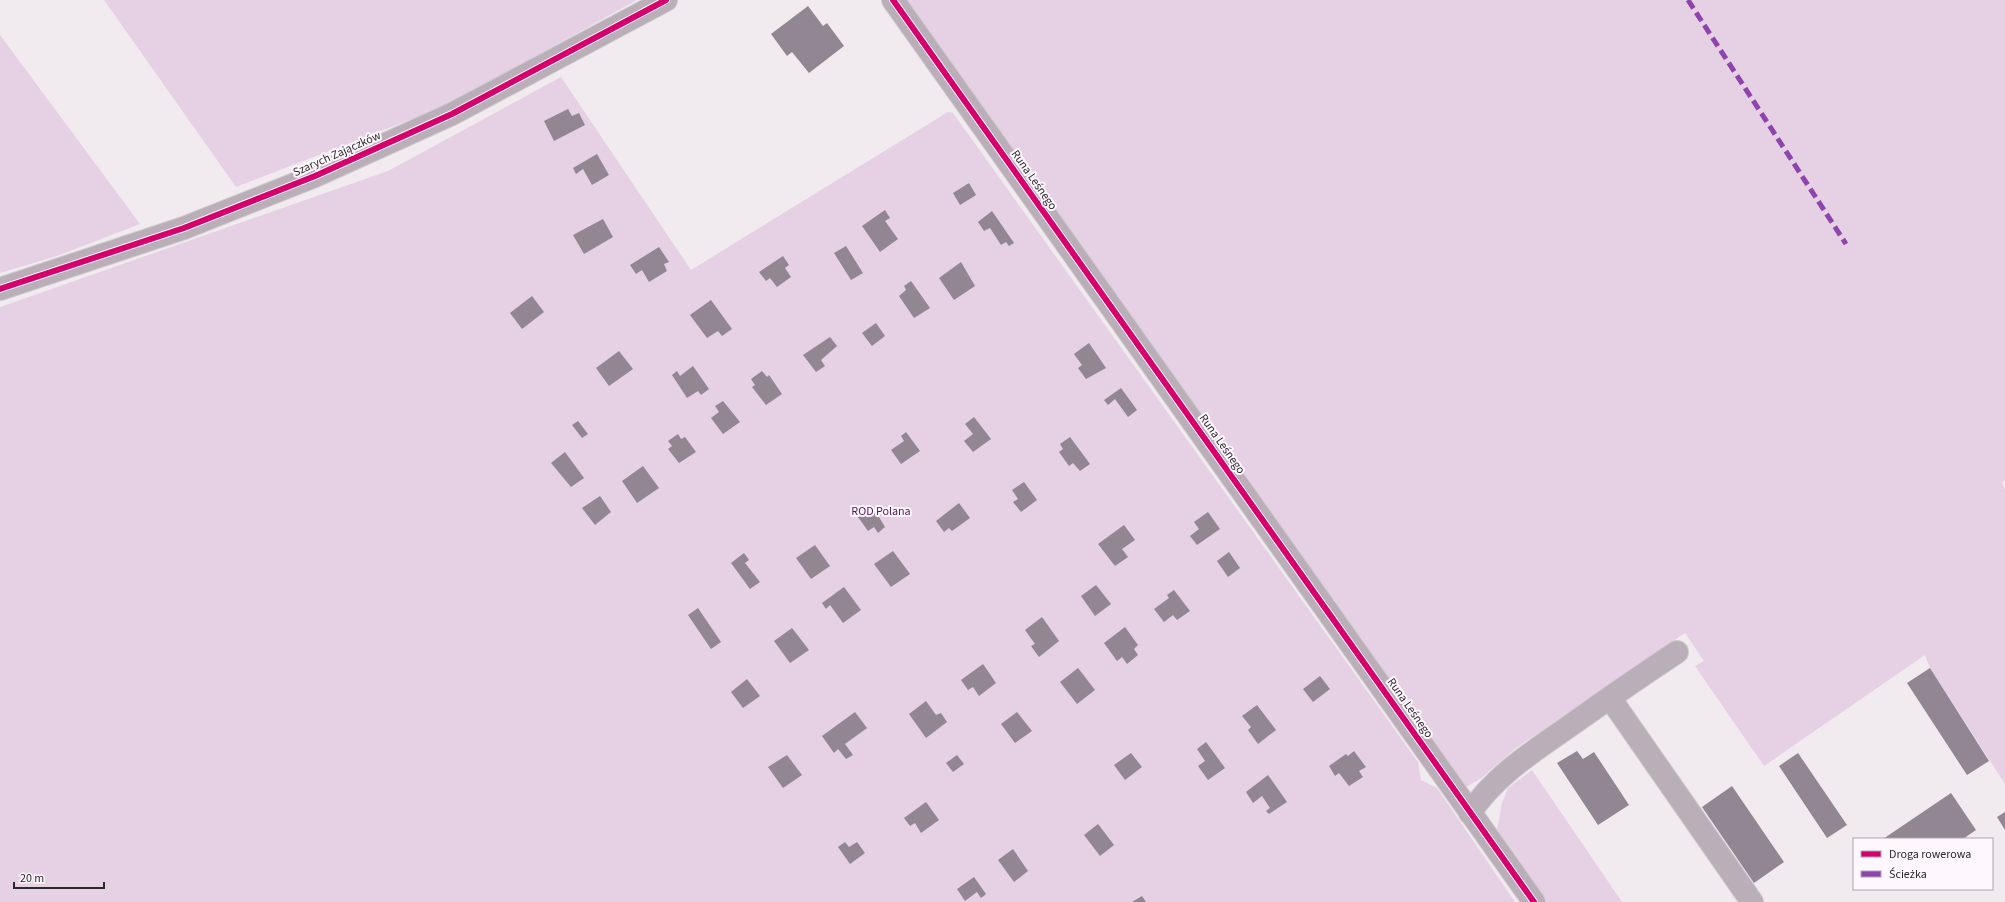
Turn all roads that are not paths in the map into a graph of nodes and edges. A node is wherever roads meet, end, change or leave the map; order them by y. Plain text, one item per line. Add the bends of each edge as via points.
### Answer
1 (666, 0) edge
2 (893, 0) edge
3 (0, 289) edge
4 (1677, 652) dead end
5 (1610, 698) junction
6 (1470, 813) junction
7 (1534, 902) edge
8 (1752, 902) edge

1 - 3 street, Szarych Zajączków via 452,114 315,176 184,228
2 - 6 street, Runa Leśnego
4 - 5 street
5 - 6 street via 1529,754 1482,796
5 - 8 street
6 - 7 street, Runa Leśnego

